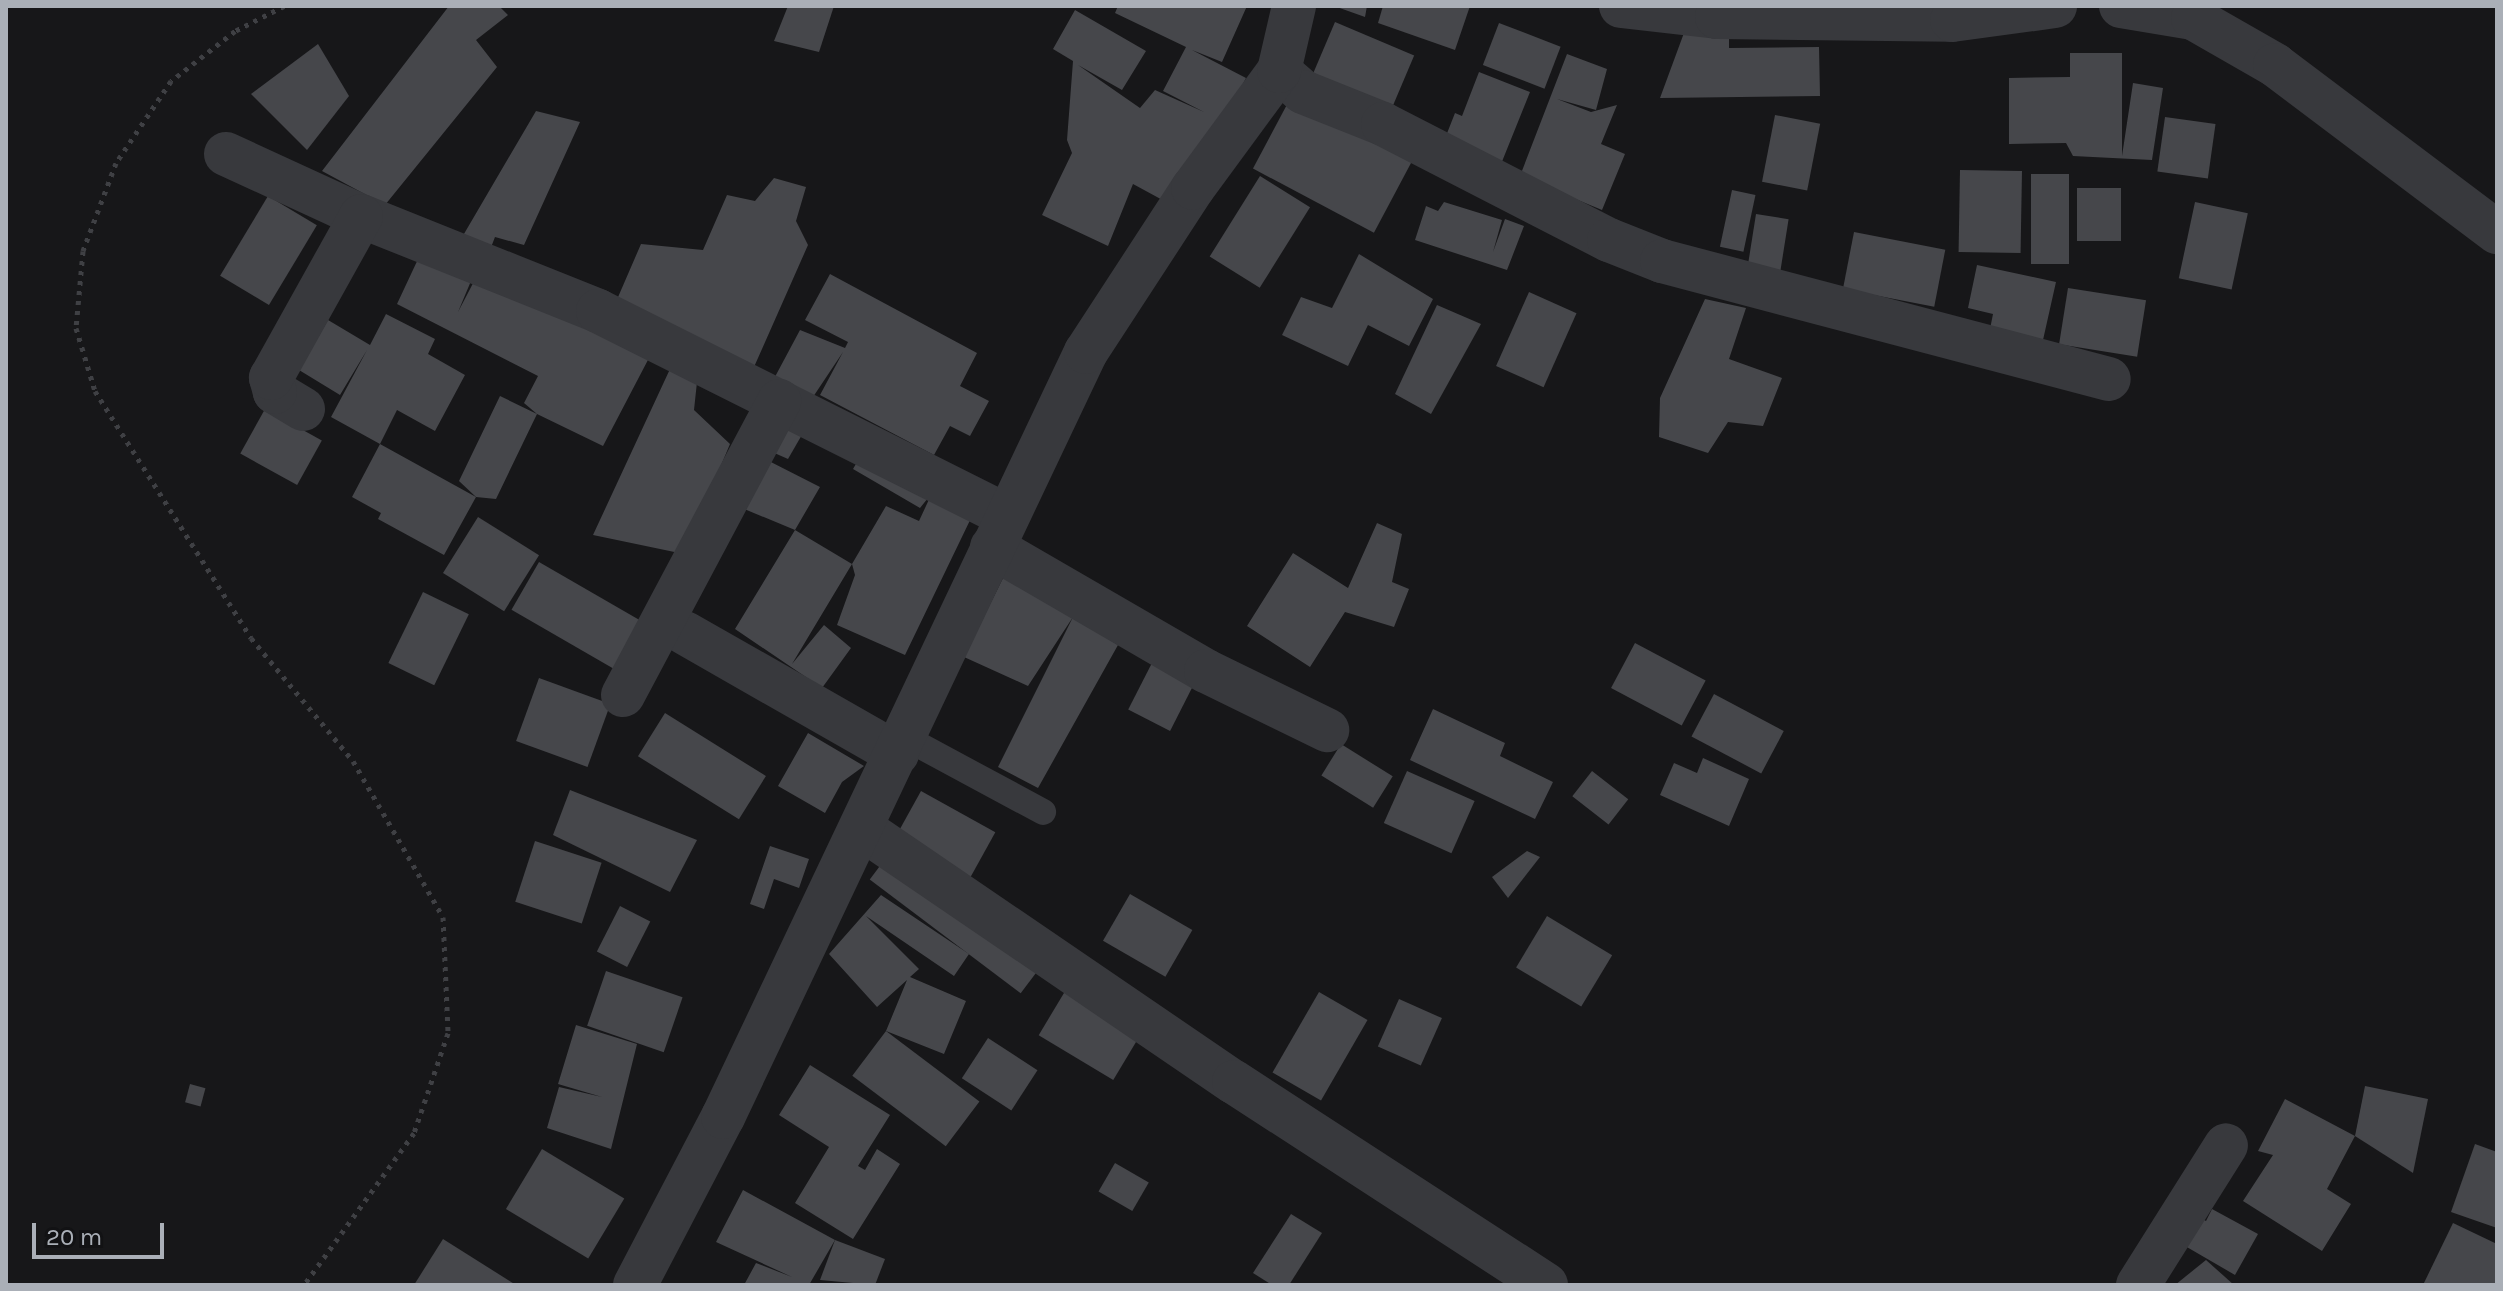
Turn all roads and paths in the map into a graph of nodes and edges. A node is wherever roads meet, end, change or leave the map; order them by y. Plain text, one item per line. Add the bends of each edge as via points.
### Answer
1 (284, 6) edge
2 (1294, 6) edge
3 (1621, 6) edge
4 (2055, 6) edge
5 (2121, 6) edge
6 (1719, 11) edge
7 (1279, 71) junction
8 (226, 154) dead end
9 (361, 216) junction
10 (2497, 232) edge
11 (2109, 379) dead end
12 (779, 401) junction
13 (303, 409) dead end
14 (1000, 531) junction
15 (685, 633) dead end
16 (623, 695) dead end
17 (1327, 730) dead end
18 (900, 746) junction
19 (1043, 812) dead end
20 (861, 828) junction
21 (2226, 1145) dead end
22 (304, 1285) edge
23 (635, 1285) edge
24 (1546, 1285) edge
25 (2138, 1285) edge

1 - 22 path via 235,31 171,81 116,163 83,251 76,328 95,391 251,638 353,761 443,917 448,1033 414,1133
2 - 7 street
3 - 6 street
4 - 6 street via 1952,20
5 - 10 street via 2193,18 2275,65
7 - 11 street via 1303,92 1383,124 1609,240 1662,261
7 - 14 street via 1193,188 1086,352
8 - 9 street
9 - 12 street via 598,311
9 - 13 street via 271,378 275,392
12 - 14 street
12 - 16 street
14 - 17 street via 1206,671
14 - 18 street
15 - 18 street
18 - 19 lane
18 - 20 street
20 - 23 street via 723,1117
20 - 24 street via 1221,1074
21 - 25 street

